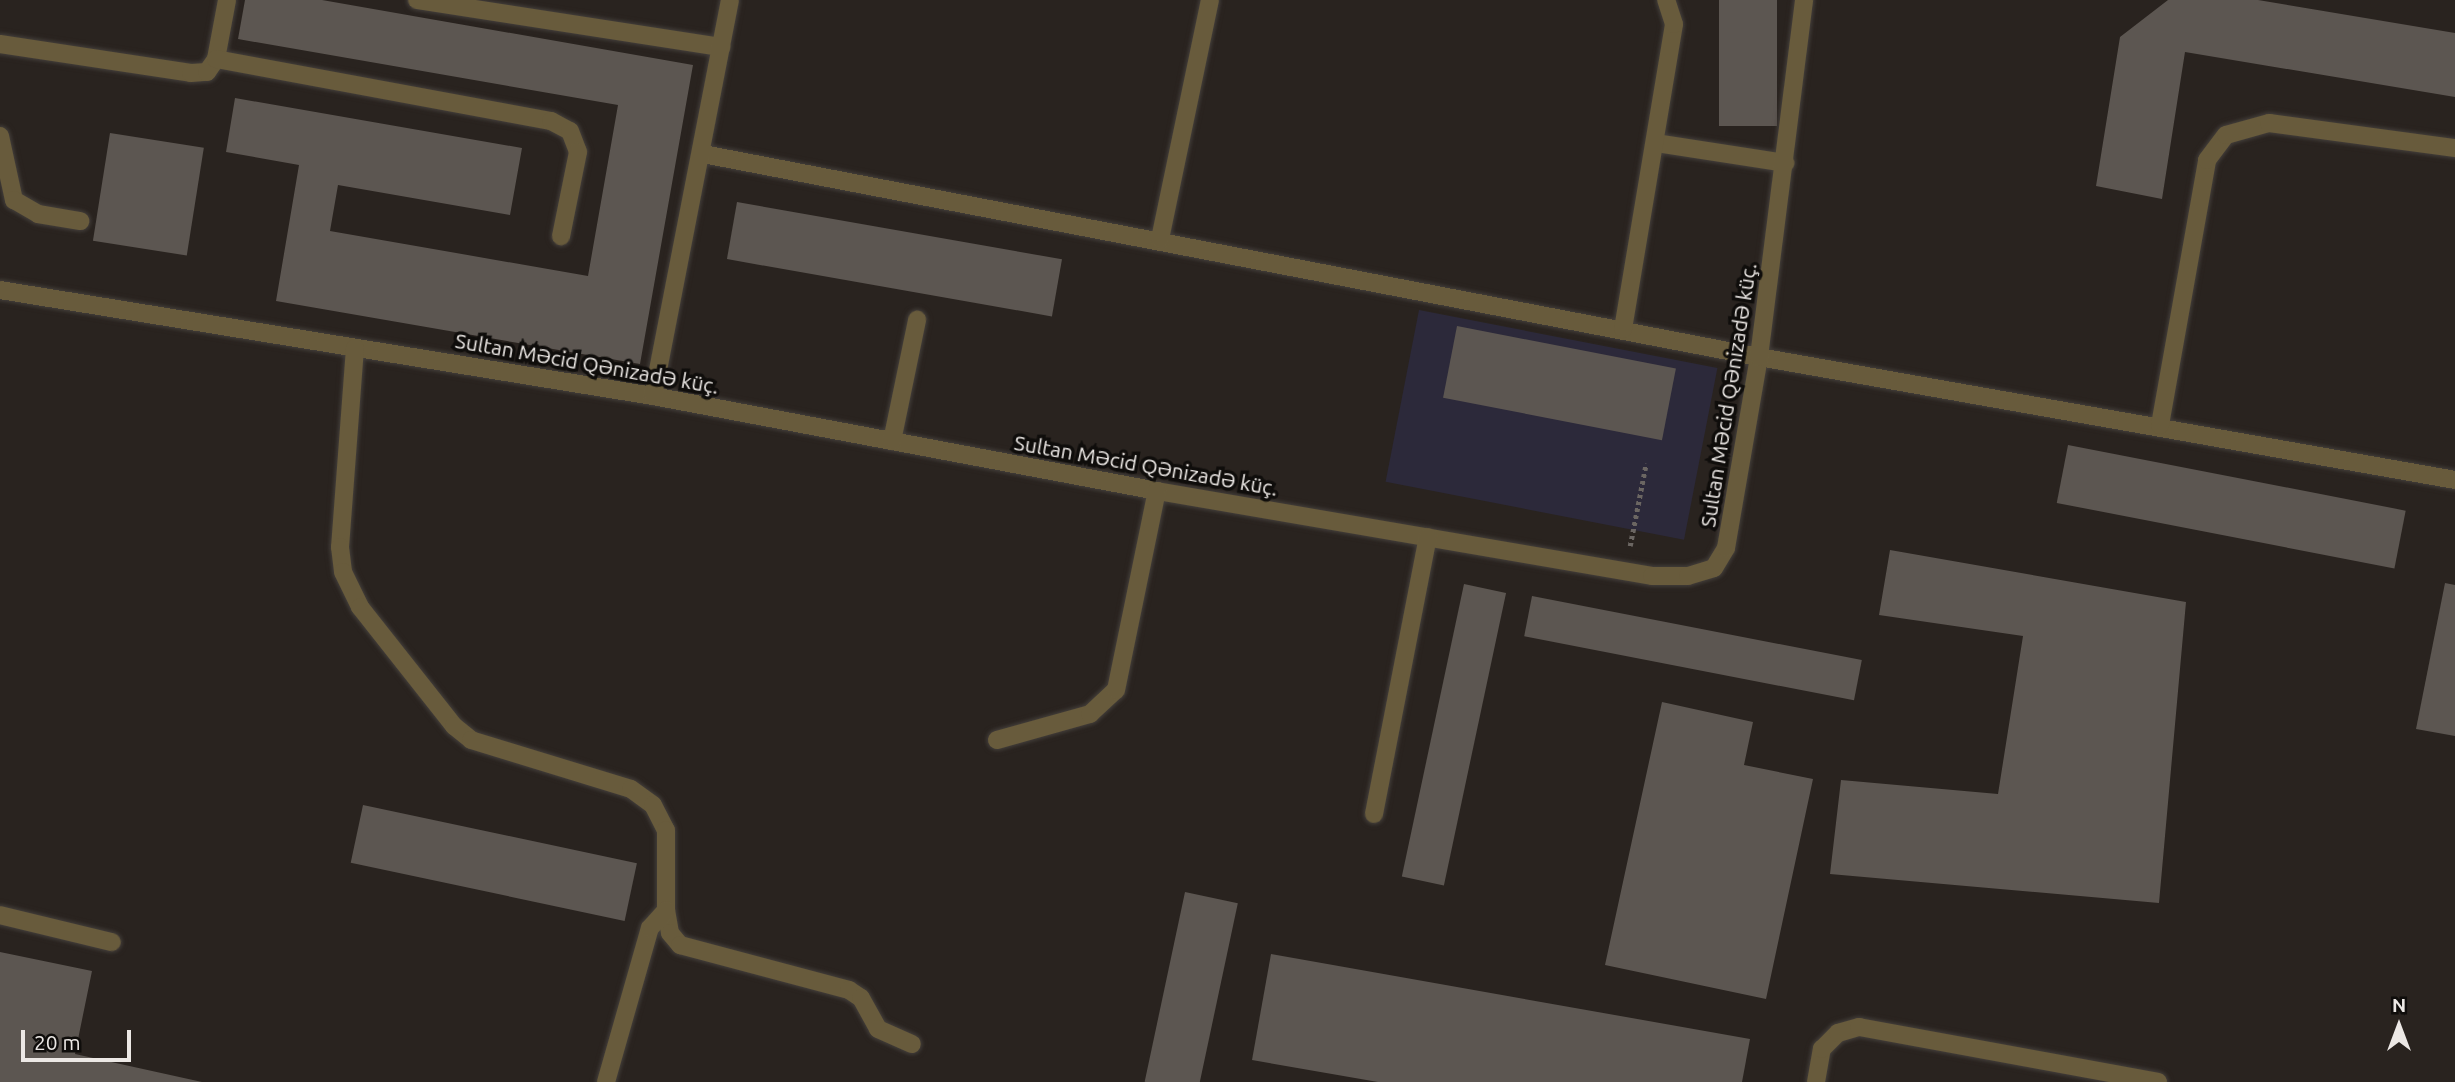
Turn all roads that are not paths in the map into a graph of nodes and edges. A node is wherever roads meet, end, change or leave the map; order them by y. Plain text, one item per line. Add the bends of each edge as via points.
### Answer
1 (228, 0) edge
2 (417, 0) edge
3 (730, 0) edge
4 (1209, 0) edge
5 (1666, 0) edge
6 (1804, 0) edge
7 (0, 44) edge
8 (721, 47) junction
9 (216, 59) junction
10 (0, 136) edge
11 (1657, 143) junction
12 (2455, 148) edge
13 (703, 154) junction
14 (1785, 163) junction
15 (80, 220) dead end
16 (561, 236) dead end
17 (1160, 239) junction
18 (0, 290) edge
19 (917, 320) dead end
20 (1623, 329) junction
21 (355, 348) junction
22 (1759, 357) junction
23 (653, 396) junction
24 (2160, 425) junction
25 (892, 441) junction
26 (2455, 480) edge
27 (1157, 491) junction
28 (1427, 537) junction
29 (997, 740) dead end
30 (1374, 814) dead end
31 (666, 910) junction
32 (0, 915) edge
33 (111, 942) dead end
34 (912, 1044) dead end
35 (606, 1082) edge
36 (1816, 1082) edge
37 (2158, 1082) edge

1 - 9 street
2 - 8 street
3 - 8 street
4 - 17 street
5 - 11 street via 1674,24
6 - 14 street, Sultan Məcid Qənizadə küç.
7 - 9 street via 191,73 207,72
8 - 13 street
9 - 16 street via 551,121 570,131 578,152
10 - 15 street via 14,200 38,214
11 - 14 street
11 - 20 street
12 - 24 street via 2269,123 2225,135 2207,160
13 - 17 street
13 - 23 street
14 - 22 street, Sultan Məcid Qənizadə küç.
17 - 20 street
18 - 21 street, Sultan Məcid Qənizadə küç.
19 - 25 street
20 - 22 street
21 - 23 street, Sultan Məcid Qənizadə küç.
21 - 31 street via 340,547 343,572 360,607 471,740 631,789 653,805 666,830
22 - 24 street
22 - 28 street, Sultan Məcid Qənizadə küç. via 1726,548 1714,568 1688,576 1625,571
23 - 25 street, Sultan Məcid Qənizadə küç.
24 - 26 street
25 - 27 street, Sultan Məcid Qənizadə küç.
27 - 28 street, Sultan Məcid Qənizadə küç.
27 - 29 street via 1116,690 1090,714
28 - 30 street
31 - 34 street via 670,933 680,945 849,990 861,998 877,1028
31 - 35 street via 650,928
32 - 33 street
36 - 37 street via 1822,1049 1838,1033 1859,1027

